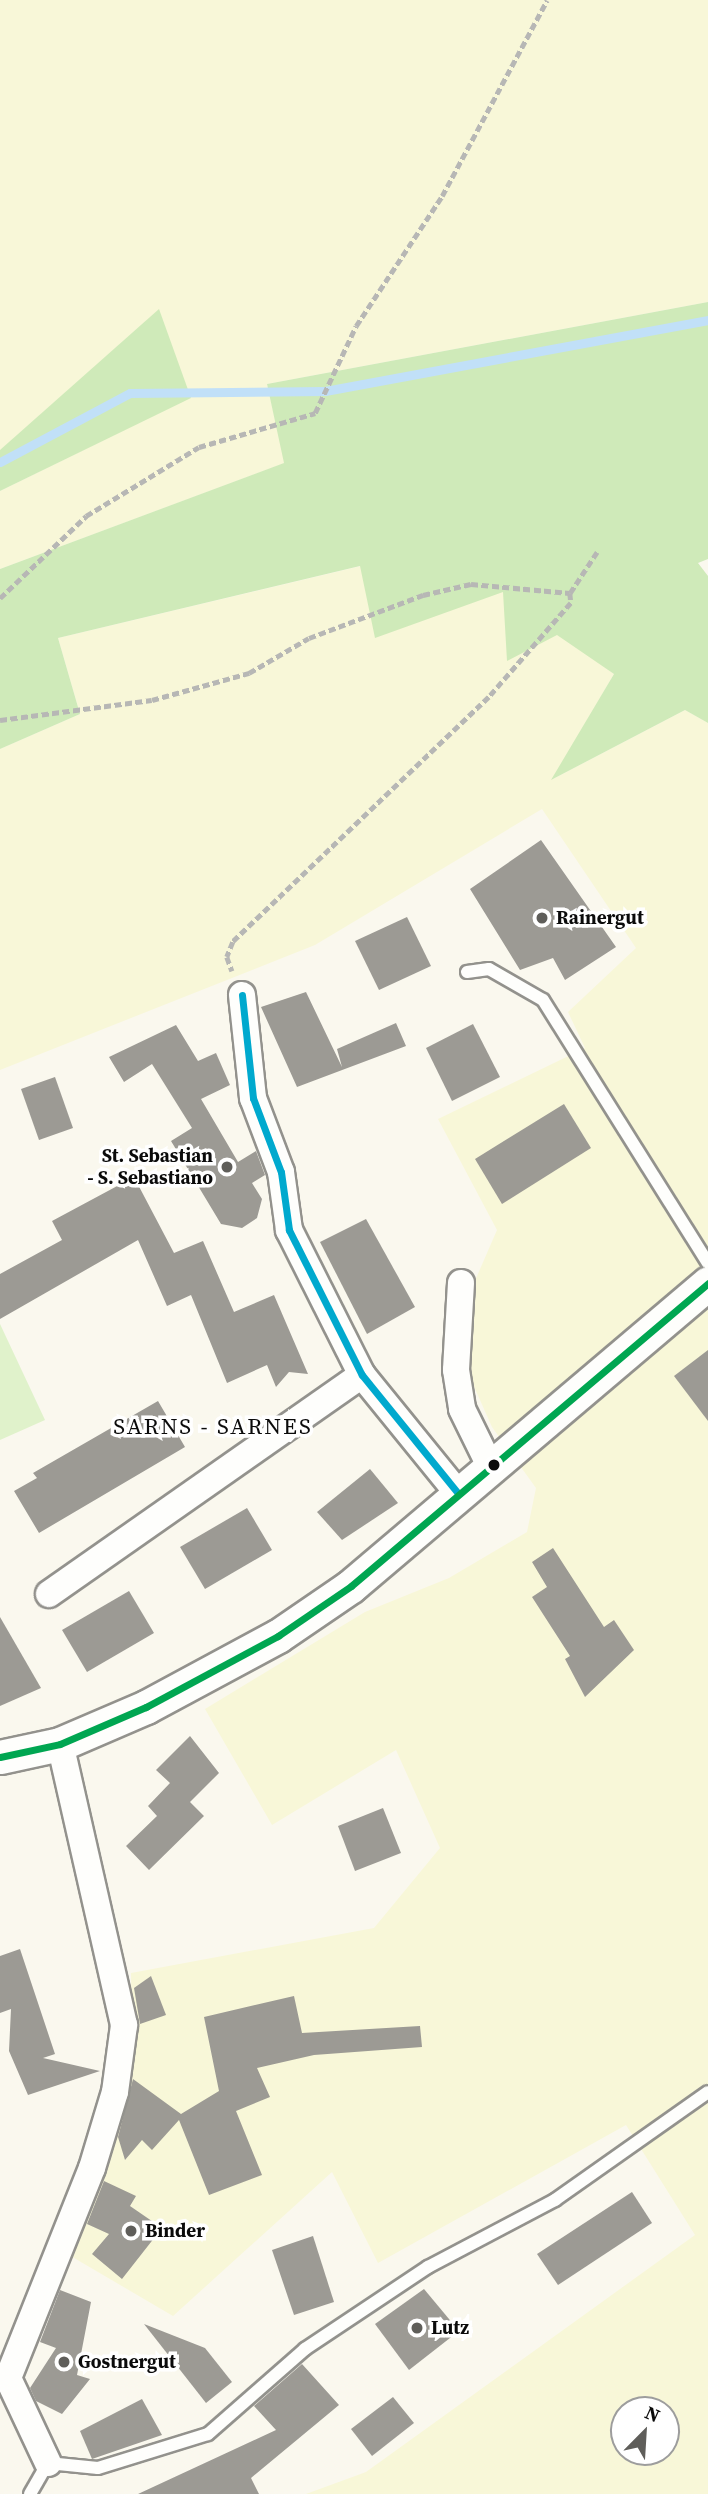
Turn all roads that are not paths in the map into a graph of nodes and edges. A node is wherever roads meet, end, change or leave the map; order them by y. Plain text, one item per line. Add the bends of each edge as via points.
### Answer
1 (467, 972) dead end
2 (242, 995) road end
3 (708, 1263) edge
4 (461, 1283) dead end
5 (708, 1283) edge
6 (362, 1375) junction
7 (490, 1466) junction
8 (458, 1493) junction
9 (49, 1594) dead end
10 (60, 1744) junction
11 (0, 1757) edge
12 (708, 2092) edge
13 (48, 2463) junction
14 (30, 2494) edge

1 - 3 lane via 489,969 543,1000
2 - 6 street via 253,1098 281,1172 289,1230
4 - 7 street via 456,1370 462,1409
5 - 7 street
6 - 8 street
6 - 9 street
7 - 8 street
8 - 10 street via 351,1586 278,1636 146,1707
10 - 11 street
10 - 13 street via 124,2025 115,2092 92,2168 8,2378
12 - 13 lane via 555,2200 428,2267 304,2349 208,2434 98,2468
13 - 14 lane

